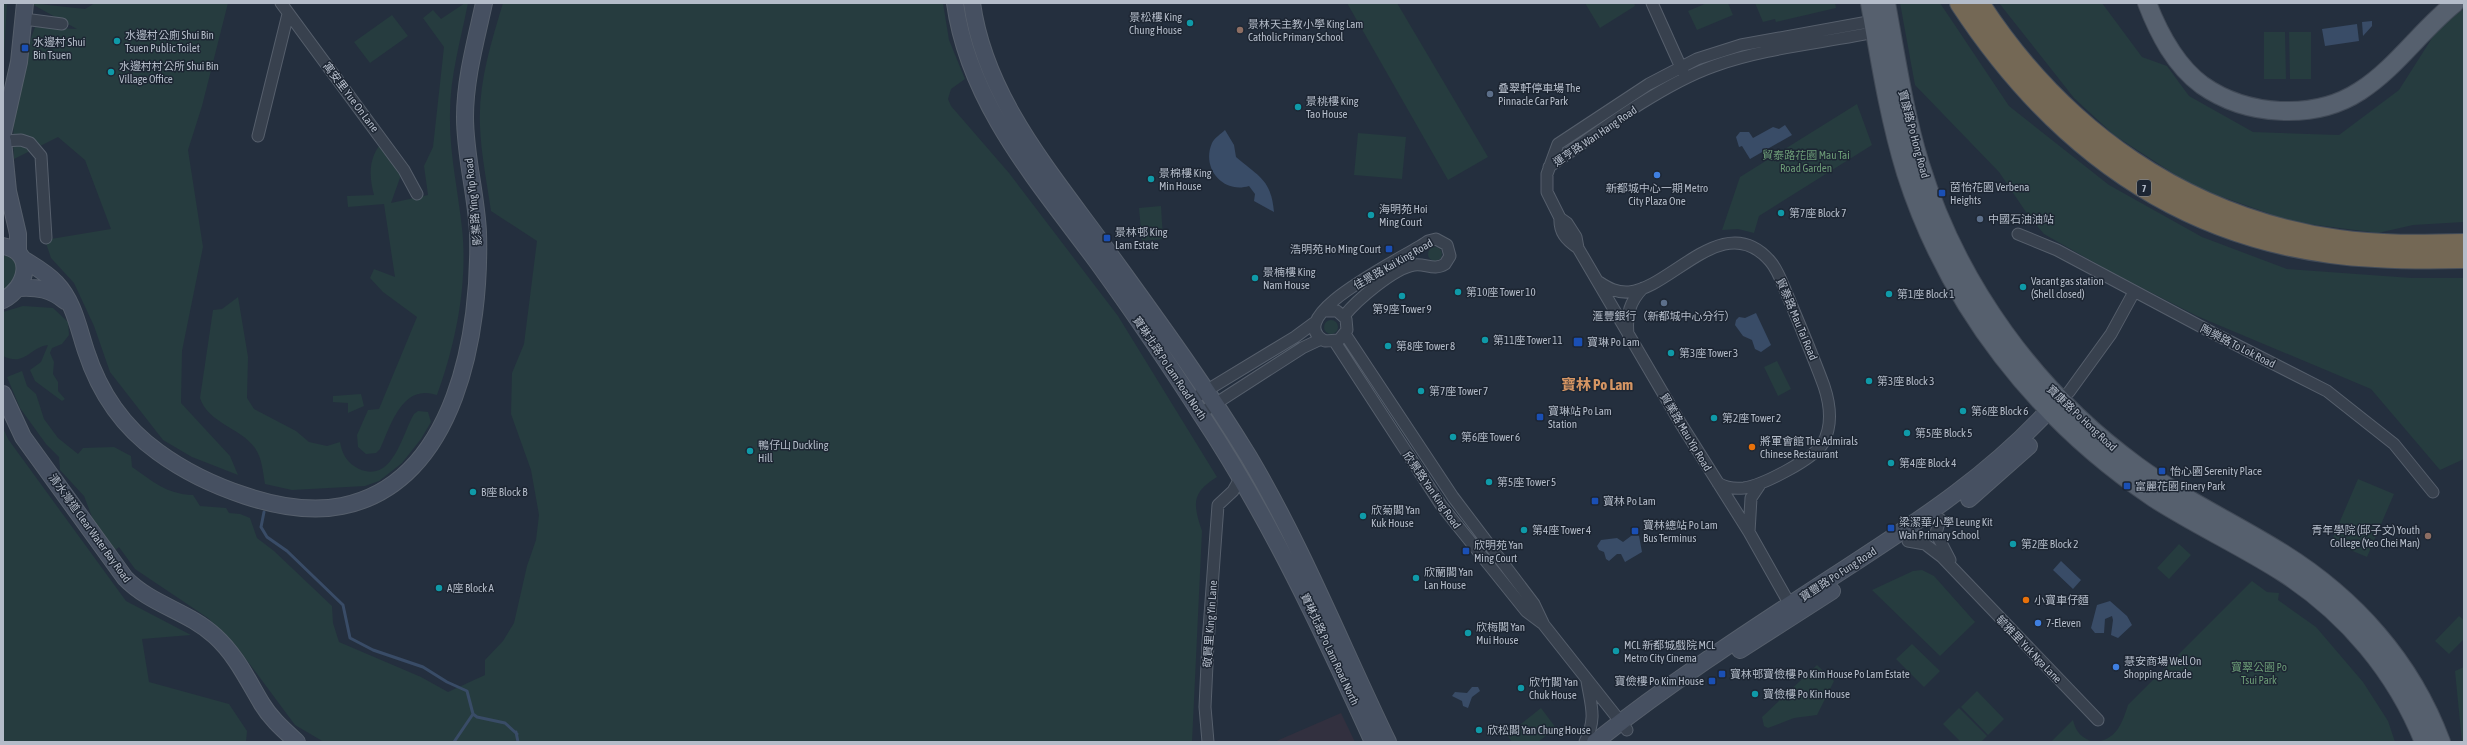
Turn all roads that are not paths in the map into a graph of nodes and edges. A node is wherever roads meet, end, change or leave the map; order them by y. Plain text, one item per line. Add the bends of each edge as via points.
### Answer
1 (25, 3) edge
2 (281, 3) edge
3 (484, 3) edge
4 (956, 3) edge
5 (972, 3) edge
6 (1652, 3) edge
7 (1870, 3) edge
8 (1960, 3) edge
9 (1979, 3) edge
10 (2147, 3) edge
11 (2455, 3) edge
12 (288, 14) junction
13 (24, 19) junction
14 (1883, 21) edge
15 (62, 24) dead end
16 (1680, 67) junction
17 (1686, 78) junction
18 (3, 133) edge
19 (258, 136) dead end
20 (3, 141) edge
21 (1550, 167) junction
22 (417, 194) dead end
23 (11, 211) junction
24 (3, 227) edge
25 (2018, 234) dead end
26 (46, 238) dead end
27 (2464, 244) edge
28 (3, 246) edge
29 (2393, 251) junction
30 (21, 256) junction
31 (2464, 258) edge
32 (1419, 264) junction
33 (1406, 279) dead end
34 (1596, 280) junction
35 (1644, 287) junction
36 (19, 288) junction
37 (2134, 292) junction
38 (3, 300) edge
39 (72, 308) junction
40 (1324, 311) junction
41 (1344, 316) junction
42 (1314, 323) junction
43 (1346, 334) junction
44 (1628, 336) junction
45 (1321, 339) junction
46 (1335, 342) junction
47 (1207, 390) junction
48 (3, 394) edge
49 (1190, 400) junction
50 (1215, 404) junction
51 (2060, 405) junction
52 (1201, 413) junction
53 (1241, 478) junction
54 (1718, 483) junction
55 (1761, 483) junction
56 (2433, 492) dead end
57 (1940, 520) junction
58 (1749, 532) junction
59 (1908, 541) junction
60 (1962, 577) junction
61 (1793, 610) junction
62 (1544, 625) junction
63 (1586, 680) junction
64 (2098, 720) dead end
65 (1624, 726) junction
66 (297, 742) edge
67 (1208, 742) edge
68 (1374, 742) edge
69 (1388, 742) edge
70 (1585, 742) edge
71 (1595, 742) edge
72 (1612, 742) edge
73 (2424, 742) edge
74 (2441, 742) edge

1 - 13 main road
2 - 12 street, 寓安里 Yue On Lane
3 - 39 main road, 影業路 Ying Yip Road via 467,84 465,115 478,228 472,324 461,371 439,431 422,459 398,482 354,504 305,508 250,496 180,466 145,442 116,411 90,362
4 - 49 main road, 寶琳北路 Po Lam Road North via 957,18 975,73 1006,136 1042,191 1108,277
5 - 47 main road, 寶琳北路 Po Lam Road North via 990,66 1020,128 1060,188
6 - 16 street
7 - 14 main road, 寶康路 Po Hong Road
8 - 29 highway, 7 via 2009,72 2043,109 2088,149 2149,191 2211,221 2276,243 2330,253
9 - 29 highway, 7 via 2029,69 2066,108 2113,150 2147,172 2203,200 2269,224
10 - 11 main road via 2158,32 2178,61 2202,84 2228,99 2256,107 2301,112 2338,103 2380,78
12 - 19 street
12 - 22 street, 寓安里 Yue On Lane via 384,143
13 - 15 street
13 - 18 main road via 19,62
14 - 16 street, 運亨路 Wan Hang Road via 1741,45 1712,53
14 - 17 street, 運亨路 Wan Hang Road via 1716,65
14 - 51 main road, 寶康路 Po Hong Road via 1900,151 1914,196 1934,245 1988,338
16 - 17 street
16 - 21 street, 運亨路 Wan Hang Road via 1649,84 1558,144
17 - 21 street, 運亨路 Wan Hang Road via 1654,96
20 - 23 main road
20 - 26 street via 21,140 30,143 41,156
21 - 34 street, 貿業路 Mau Yip Road via 1547,192 1560,218 1560,228 1568,242 1578,248
23 - 24 main road
23 - 30 main road
25 - 37 street, 陶樂路 To Lok Road via 2057,250
27 - 29 highway, 7
28 - 30 main road
29 - 31 highway, 7
30 - 36 main road via 24,272
30 - 39 main road, 影業路 Ying Yip Road via 55,282
32 - 33 street via 1409,270
32 - 40 street, 佳景路 Kai King Road via 1434,268 1444,264 1450,256 1447,245 1436,239 1428,241 1346,291
32 - 41 street, 佳景路 Kai King Road via 1404,268 1365,294
34 - 35 street, 貿泰路 Mau Tai Road via 1617,291 1631,292
34 - 44 street, 貿業路 Mau Yip Road
35 - 44 street, 貿泰路 Mau Tai Road via 1630,307
35 - 55 street, 貿泰路 Mau Tai Road via 1707,250 1729,244 1751,247 1764,255 1774,267 1824,386 1828,398 1829,418 1823,442 1816,452
36 - 38 main road
36 - 39 main road via 50,291
37 - 51 street, 寶豐路 Po Fung Road via 2111,334
37 - 56 street, 陶樂路 To Lok Road via 2327,391 2394,444
40 - 41 street via 1337,311
40 - 42 street, 佳景路 Kai King Road via 1317,316
41 - 43 street via 1347,323
42 - 45 street via 1316,333
42 - 47 street, 佳景路 Kai King Road
43 - 46 street
43 - 62 street, 欣景路 Yan King Road via 1434,471 1534,604
44 - 54 street, 貿業路 Mau Yip Road
45 - 46 street
45 - 50 street via 1302,348
46 - 62 street, 欣景路 Yan King Road via 1441,505 1526,611
47 - 49 street, 佳景路 Kai King Road
47 - 50 main road, 寶琳北路 Po Lam Road North
48 - 66 main road, 清水灣道 Clear Water Bay Road via 23,437 125,578 146,596 193,620 219,640 242,668 266,711
49 - 52 main road, 寶琳北路 Po Lam Road North
50 - 52 street
50 - 69 main road, 寶琳北路 Po Lam Road North via 1250,459 1297,547
51 - 57 main road, 寶豐路 Po Fung Road via 2013,463
51 - 61 main road, 寶豐路 Po Fung Road via 1959,492
51 - 73 main road, 寶康路 Po Hong Road via 2152,496 2284,573 2339,616 2368,647 2393,682 2412,714
51 - 74 main road, 寶康路 Po Hong Road via 2143,470 2280,552 2342,597 2373,628 2402,665 2428,711
52 - 53 main road, 寶琳北路 Po Lam Road North
53 - 67 street, 敬賢里 King Yin Lane via 1233,491 1218,505 1205,707
53 - 68 main road, 寶琳北路 Po Lam Road North via 1305,596
54 - 55 street, 貿泰路 Mau Tai Road via 1737,489
54 - 58 street, 貿業路 Mau Yip Road
55 - 58 street via 1752,498
57 - 59 main road, 寶豐路 Po Fung Road
57 - 60 street, 毓雅里 Yuk Nga Lane via 1936,530 1937,536
58 - 61 street, 貿業路 Mau Yip Road
59 - 60 street, 毓雅里 Yuk Nga Lane via 1930,547
59 - 61 main road, 寶豐路 Po Fung Road
60 - 64 street, 毓雅里 Yuk Nga Lane
61 - 65 main road, 寶豐路 Po Fung Road
62 - 63 street, 欣景路 Yan King Road
63 - 65 street, 欣景路 Yan King Road
63 - 70 street, 欣景路 Yan King Road via 1592,705 1592,726
65 - 71 main road, 寶豐路 Po Fung Road
65 - 72 main road, 寶豐路 Po Fung Road

